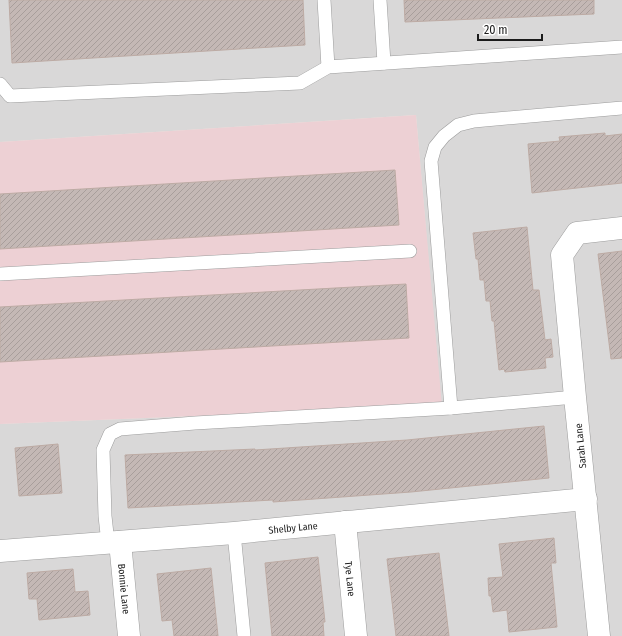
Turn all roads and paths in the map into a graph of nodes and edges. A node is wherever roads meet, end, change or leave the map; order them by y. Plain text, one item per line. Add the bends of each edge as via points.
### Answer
1 (324, 0) edge
2 (380, 0) edge
3 (622, 47) edge
4 (384, 63) junction
5 (328, 67) junction
6 (0, 84) edge
7 (622, 108) edge
8 (622, 228) edge
9 (410, 251) dead end
10 (0, 274) edge
11 (575, 397) junction
12 (450, 408) junction
13 (586, 499) junction
14 (344, 522) junction
15 (234, 533) junction
16 (114, 542) junction
17 (0, 551) edge
18 (129, 636) edge
19 (244, 636) edge
20 (356, 636) edge
21 (599, 636) edge

1 - 5 lane
2 - 4 lane
3 - 4 lane
4 - 5 lane
5 - 6 lane via 300,83 10,96
7 - 12 lane via 474,121 458,125 435,147 431,161
8 - 11 street, Sarah Lane via 577,233 562,255
9 - 10 lane
11 - 12 lane
11 - 13 street, Sarah Lane
12 - 16 lane via 120,429 110,434 103,450 104,516
13 - 14 street, Shelby Lane
13 - 21 street, Sarah Lane
14 - 15 street, Shelby Lane
14 - 20 street, Tye Lane
15 - 16 street, Shelby Lane
15 - 19 lane
16 - 17 street, Shelby Lane
16 - 18 street, Bonnie Lane

